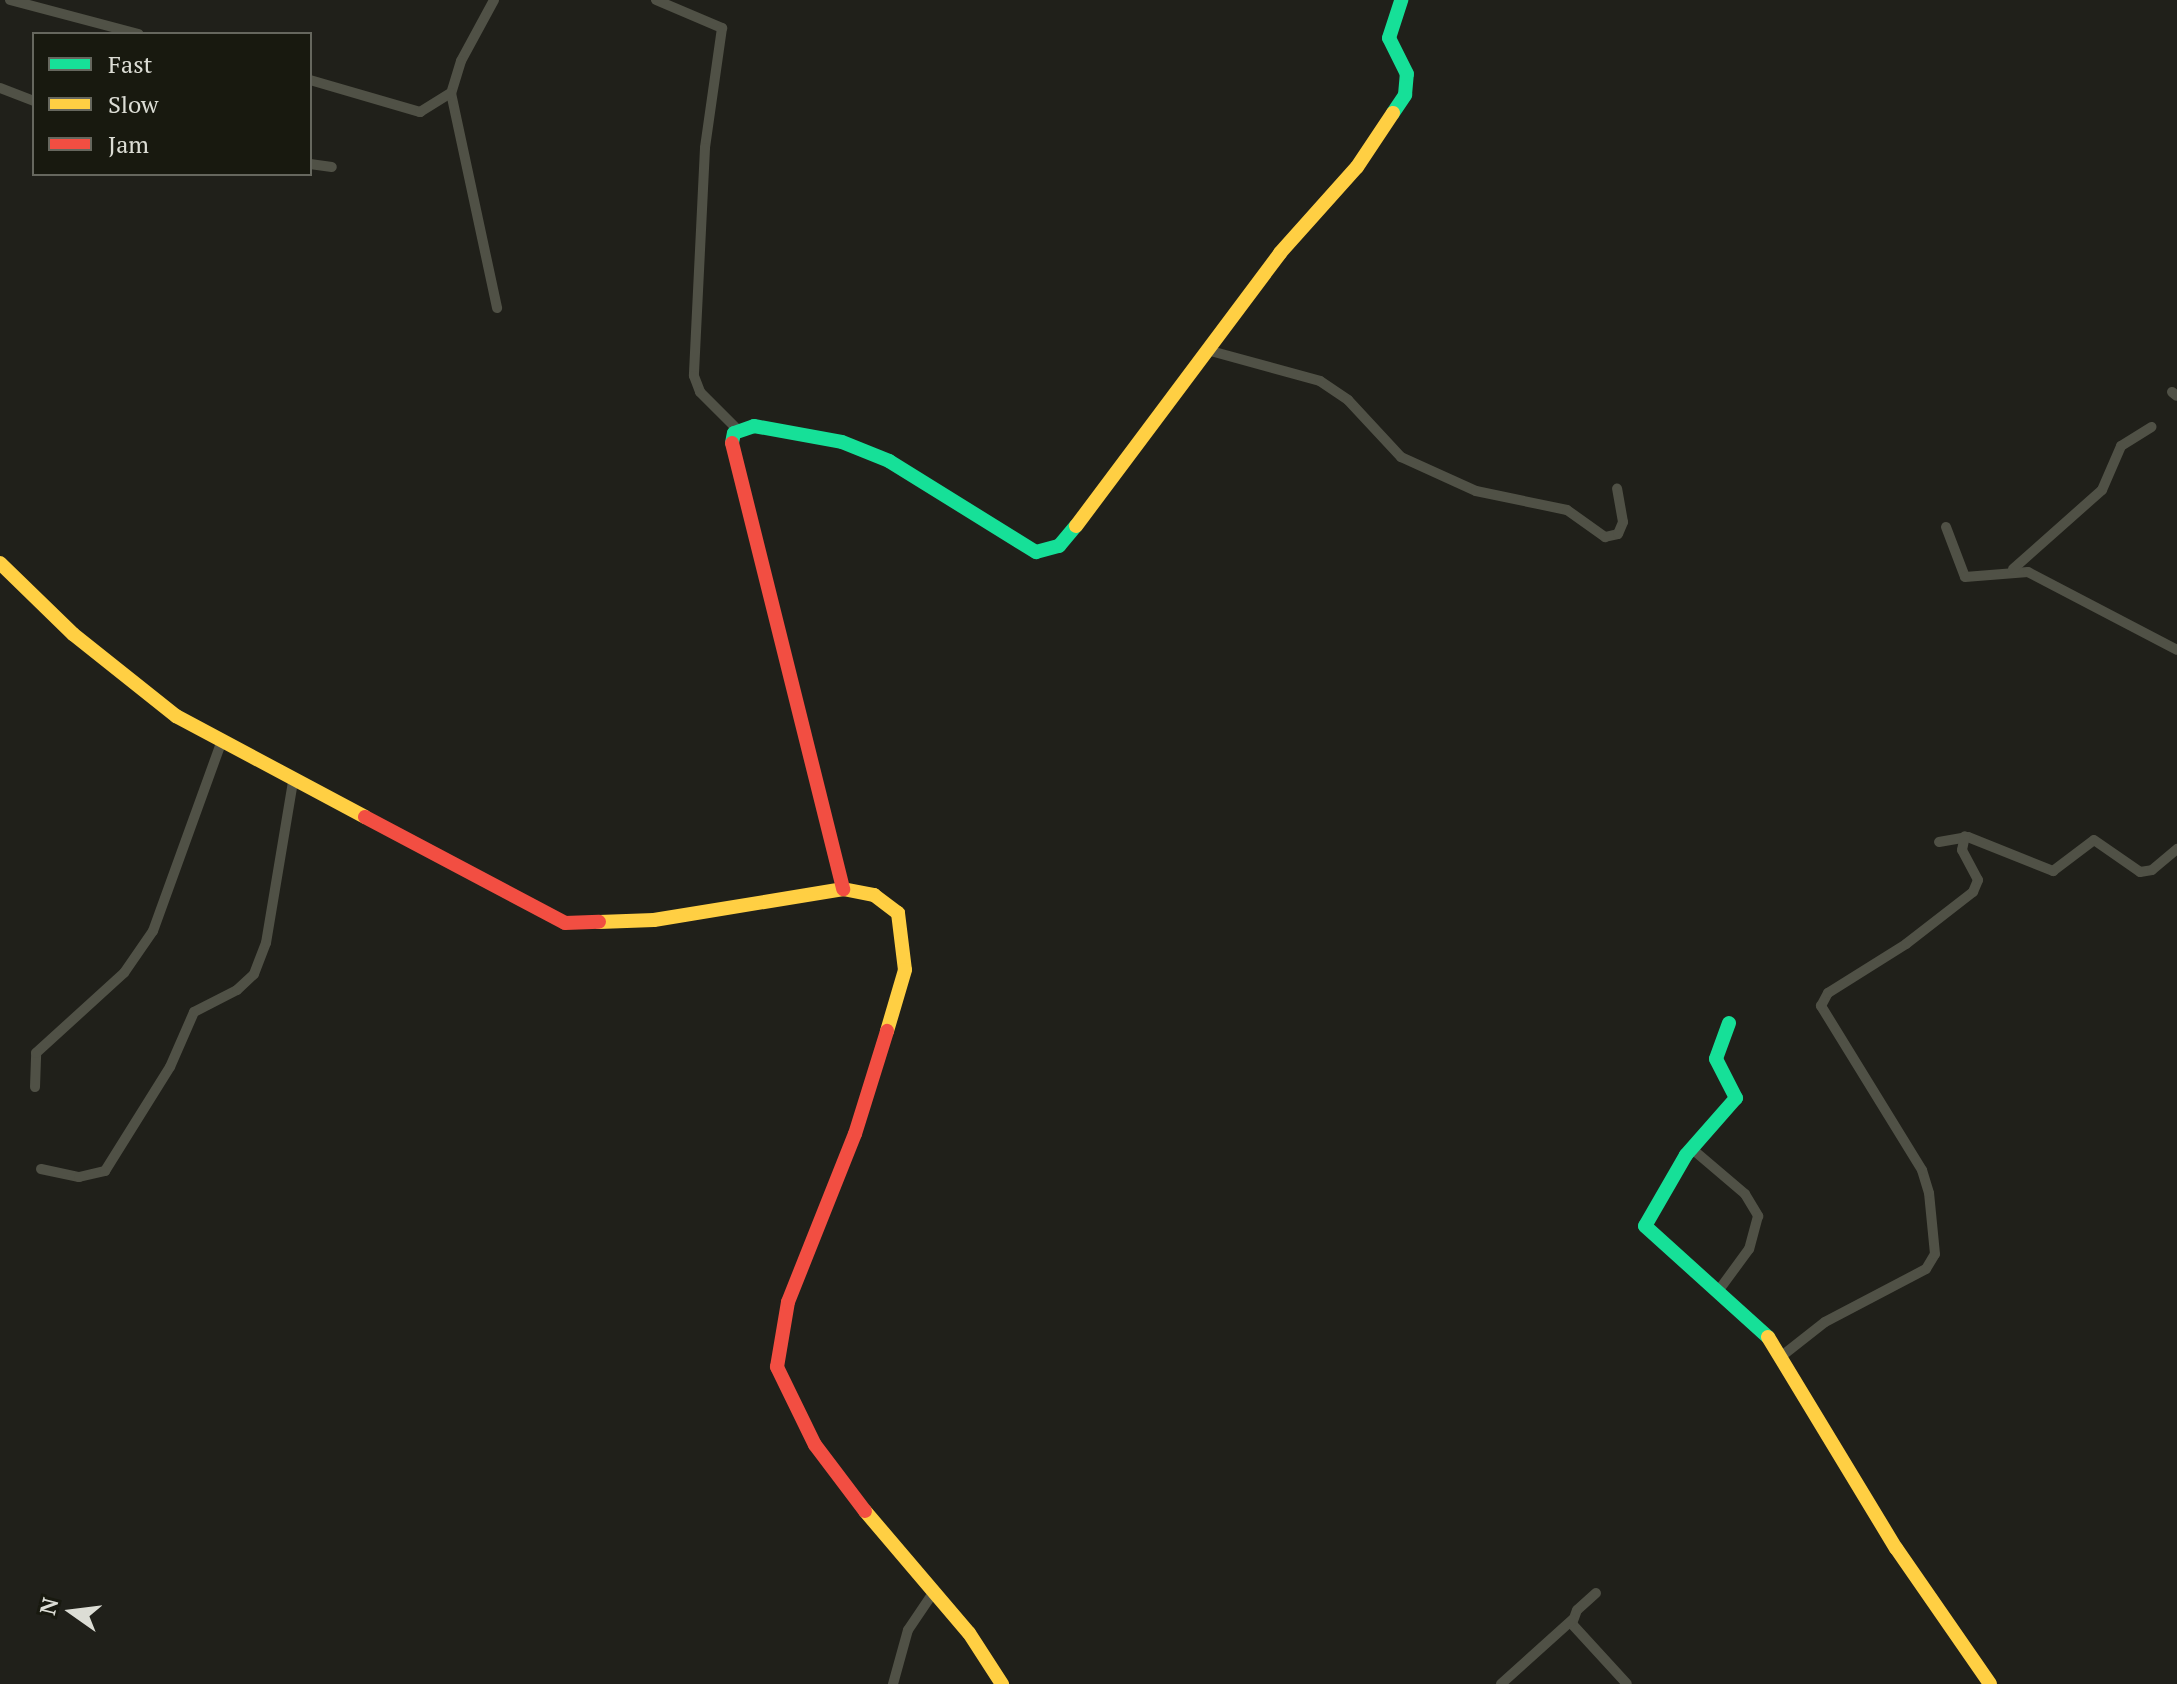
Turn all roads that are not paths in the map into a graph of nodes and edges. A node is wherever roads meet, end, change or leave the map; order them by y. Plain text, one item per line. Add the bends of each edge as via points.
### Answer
1 (10, 0) edge
2 (494, 0) edge
3 (656, 0) edge
4 (1401, 0) edge
5 (131, 32) edge
6 (312, 81) edge
7 (0, 88) edge
8 (451, 93) junction
9 (32, 100) edge
10 (312, 164) edge
11 (332, 167) dead end
12 (497, 308) dead end
13 (1207, 350) junction
14 (2152, 427) dead end
15 (737, 429) junction
16 (1617, 489) dead end
17 (1946, 527) dead end
18 (0, 563) edge
19 (2013, 569) junction
20 (2177, 650) edge
21 (221, 743) junction
22 (293, 781) junction
23 (1965, 836) junction
24 (1939, 842) dead end
25 (2177, 849) edge
26 (843, 889) junction
27 (1729, 1023) dead end
28 (35, 1087) dead end
29 (1691, 1148) junction
30 (41, 1169) dead end
31 (1719, 1290) junction
32 (1783, 1355) junction
33 (933, 1593) junction
34 (1596, 1593) dead end
35 (1572, 1620) junction
36 (893, 1684) edge
37 (1002, 1684) edge
38 (1501, 1684) edge
39 (1627, 1684) edge
40 (1990, 1684) edge

1 - 5 street
2 - 8 street via 461,61
3 - 15 street via 722,28 705,148 694,376 700,392
4 - 13 street via 1389,38 1407,74 1405,95 1357,167 1280,253
6 - 8 street via 420,112
7 - 9 street
8 - 12 street
10 - 11 street
13 - 15 street via 1095,505 1059,546 1046,551 1030,552 1005,539 904,470 860,448 799,431
13 - 16 street via 1320,381 1348,400 1401,457 1476,491 1563,508 1605,537 1618,534 1623,522
14 - 19 street via 2121,446 2102,490
15 - 26 street via 731,446 737,480
17 - 19 street via 1963,576
18 - 21 street via 103,659 176,716
19 - 20 street via 2038,576
21 - 22 street
21 - 28 street via 153,931 124,973 36,1053
22 - 26 street via 366,814 565,923 654,920
22 - 30 street via 266,943 254,974 237,990 194,1012 170,1067 105,1171 79,1177
23 - 24 street
23 - 25 street via 2053,871 2094,840 2140,872 2152,870
23 - 32 street via 1962,850 1978,880 1973,892 1906,944 1828,993 1821,1006 1922,1170 1935,1254 1926,1269 1825,1322
26 - 33 street via 874,895 898,913 905,970 855,1134 788,1302 777,1367 815,1445
27 - 29 street via 1716,1059 1738,1094
29 - 31 street via 1745,1194 1758,1216 1749,1249
29 - 31 street via 1645,1226
31 - 32 street
32 - 40 street via 1896,1548
33 - 36 street via 908,1630
33 - 37 street via 969,1633
34 - 35 street
35 - 38 street
35 - 39 street

